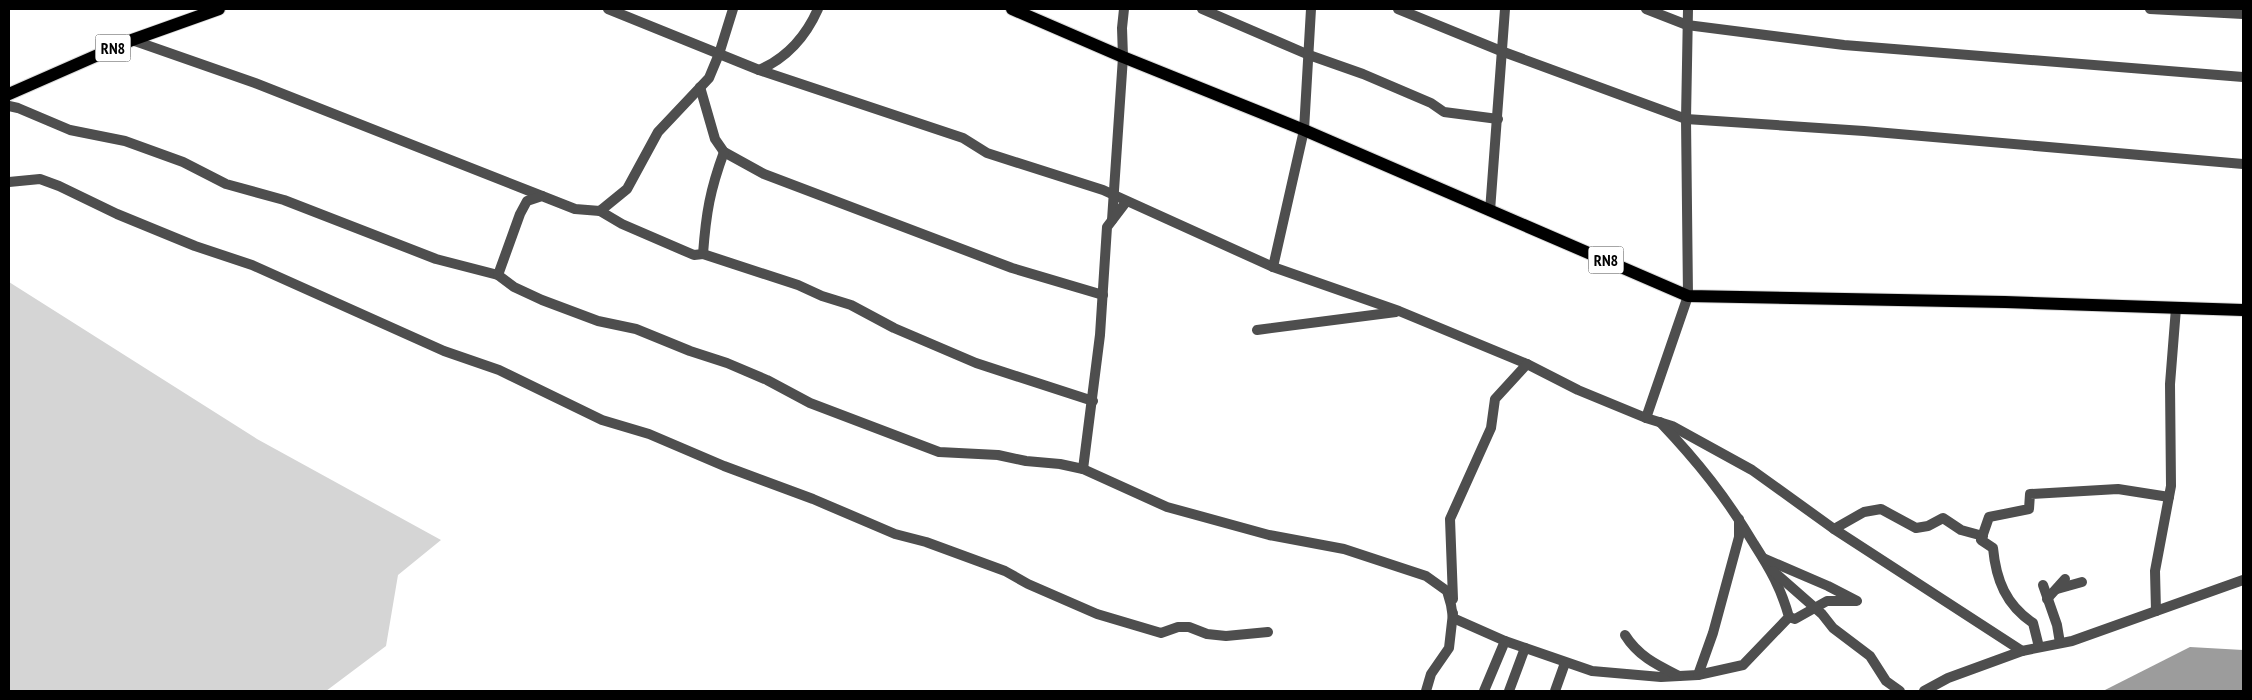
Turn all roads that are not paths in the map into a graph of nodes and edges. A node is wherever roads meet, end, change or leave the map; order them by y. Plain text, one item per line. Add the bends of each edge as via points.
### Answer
1 (219, 9) edge
2 (608, 9) edge
3 (733, 9) edge
4 (818, 9) edge
5 (1012, 9) edge
6 (1124, 9) edge
7 (1202, 9) edge
8 (1311, 9) edge
9 (1398, 9) edge
10 (1505, 9) edge
11 (1646, 9) edge
12 (1688, 9) edge
13 (2150, 9) edge
14 (2243, 14) edge
15 (1687, 25) junction
16 (132, 40) junction
17 (1502, 51) junction
18 (719, 54) junction
19 (1309, 55) junction
20 (1123, 57) junction
21 (759, 70) junction
22 (2243, 78) edge
23 (700, 87) junction
24 (9, 94) edge
25 (9, 106) edge
26 (1498, 119) junction
27 (1686, 119) junction
28 (1304, 130) junction
29 (724, 152) junction
30 (2243, 164) edge
31 (9, 182) edge
32 (1112, 195) junction
33 (542, 196) junction
34 (1126, 202) junction
35 (600, 210) junction
36 (1490, 211) junction
37 (1112, 220) junction
38 (703, 254) junction
39 (1273, 267) junction
40 (498, 275) junction
41 (1103, 295) junction
42 (1688, 296) junction
43 (2176, 308) junction
44 (2243, 310) edge
45 (1399, 311) junction
46 (1257, 330) dead end
47 (1527, 364) junction
48 (1093, 401) junction
49 (1646, 418) junction
50 (1660, 422) junction
51 (1083, 469) junction
52 (2170, 497) junction
53 (1739, 519) junction
54 (1834, 529) junction
55 (1983, 536) junction
56 (1765, 562) junction
57 (2065, 579) dead end
58 (2243, 580) edge
59 (2082, 582) dead end
60 (2043, 585) dead end
61 (2057, 589) junction
62 (2047, 599) junction
63 (1814, 607) junction
64 (2156, 611) junction
65 (1790, 617) junction
66 (1452, 618) junction
67 (1268, 632) dead end
68 (1625, 635) dead end
69 (1505, 641) junction
70 (2060, 643) junction
71 (2039, 647) junction
72 (1525, 648) junction
73 (2022, 651) junction
74 (1565, 663) junction
75 (1698, 675) junction
76 (1680, 676) junction
77 (1426, 691) edge
78 (1484, 691) edge
79 (1509, 691) edge
80 (1555, 691) edge
81 (1900, 691) edge
82 (1924, 691) edge

1 - 16 main road, RN8
2 - 18 street
3 - 18 street
4 - 21 street via 793,47 773,64
5 - 20 main road, RN8
6 - 20 street
7 - 19 street
8 - 19 street
9 - 17 street
10 - 17 street
11 - 15 street
12 - 15 street
13 - 14 street
15 - 22 street via 1844,45
15 - 27 street
16 - 24 main road, RN8
16 - 33 street via 255,83
17 - 26 street
17 - 27 street
18 - 21 street
18 - 23 street via 709,78
19 - 26 street via 1363,74 1444,112
19 - 28 street
20 - 28 main road, RN8
20 - 32 street
21 - 32 street via 963,138 987,153
23 - 29 street via 715,139
23 - 35 street via 658,132 627,189
25 - 40 street via 70,130 125,141 183,162 226,184 284,200 436,259
26 - 36 street
27 - 30 street
27 - 42 street
28 - 36 main road, RN8
28 - 39 street
29 - 38 street via 706,210
29 - 41 street via 764,174 1012,268
31 - 67 street via 40,179 58,186 117,214 252,265 444,351 499,370 602,420 649,434 896,534 1005,571 1097,614 1161,632 1178,627 1217,635
32 - 34 street
32 - 37 street
33 - 35 street via 575,209
33 - 40 street via 527,201
34 - 37 street
34 - 39 street
35 - 38 street via 622,224 694,255
36 - 42 main road, RN8
37 - 41 street via 1107,227
38 - 48 street via 798,285 976,362
39 - 45 street
40 - 51 street via 514,287 542,300 598,321 636,329 734,366 810,403 939,452 998,455
41 - 48 street
42 - 43 main road, RN8
42 - 49 street
43 - 44 main road, RN8
43 - 52 street via 2170,384
45 - 46 street
45 - 47 street
47 - 49 street via 1578,390
47 - 66 street via 1495,399 1491,428 1450,519
48 - 51 street
49 - 50 street
50 - 53 street via 1696,460
50 - 54 street via 1752,470
51 - 66 street via 1167,507 1269,535 1344,549 1426,576 1447,591
52 - 55 street via 2118,489 2030,494 2029,509 1989,517
52 - 64 street via 2156,571
53 - 56 street
53 - 75 street via 1739,537
54 - 55 street via 1864,512 1881,509 1916,528 1942,518 1960,530
54 - 73 street
55 - 71 street via 1981,540 1993,548 1995,569 2008,600 2032,623
56 - 63 street
56 - 63 street via 1828,586 1856,601 1827,601
56 - 65 street via 1781,590
57 - 61 street
58 - 64 street
59 - 61 street
60 - 62 street
61 - 62 street
62 - 70 street
63 - 65 street via 1795,619
63 - 81 street via 1833,628 1870,656 1886,681
64 - 70 street
65 - 75 street via 1743,665
66 - 69 street
66 - 77 street via 1448,648 1430,674
68 - 76 street via 1644,657
69 - 72 street
69 - 78 street
70 - 71 street
71 - 73 street
72 - 74 street
72 - 79 street
73 - 82 street via 1948,678
74 - 76 street via 1608,673 1661,678
74 - 80 street
75 - 76 street

